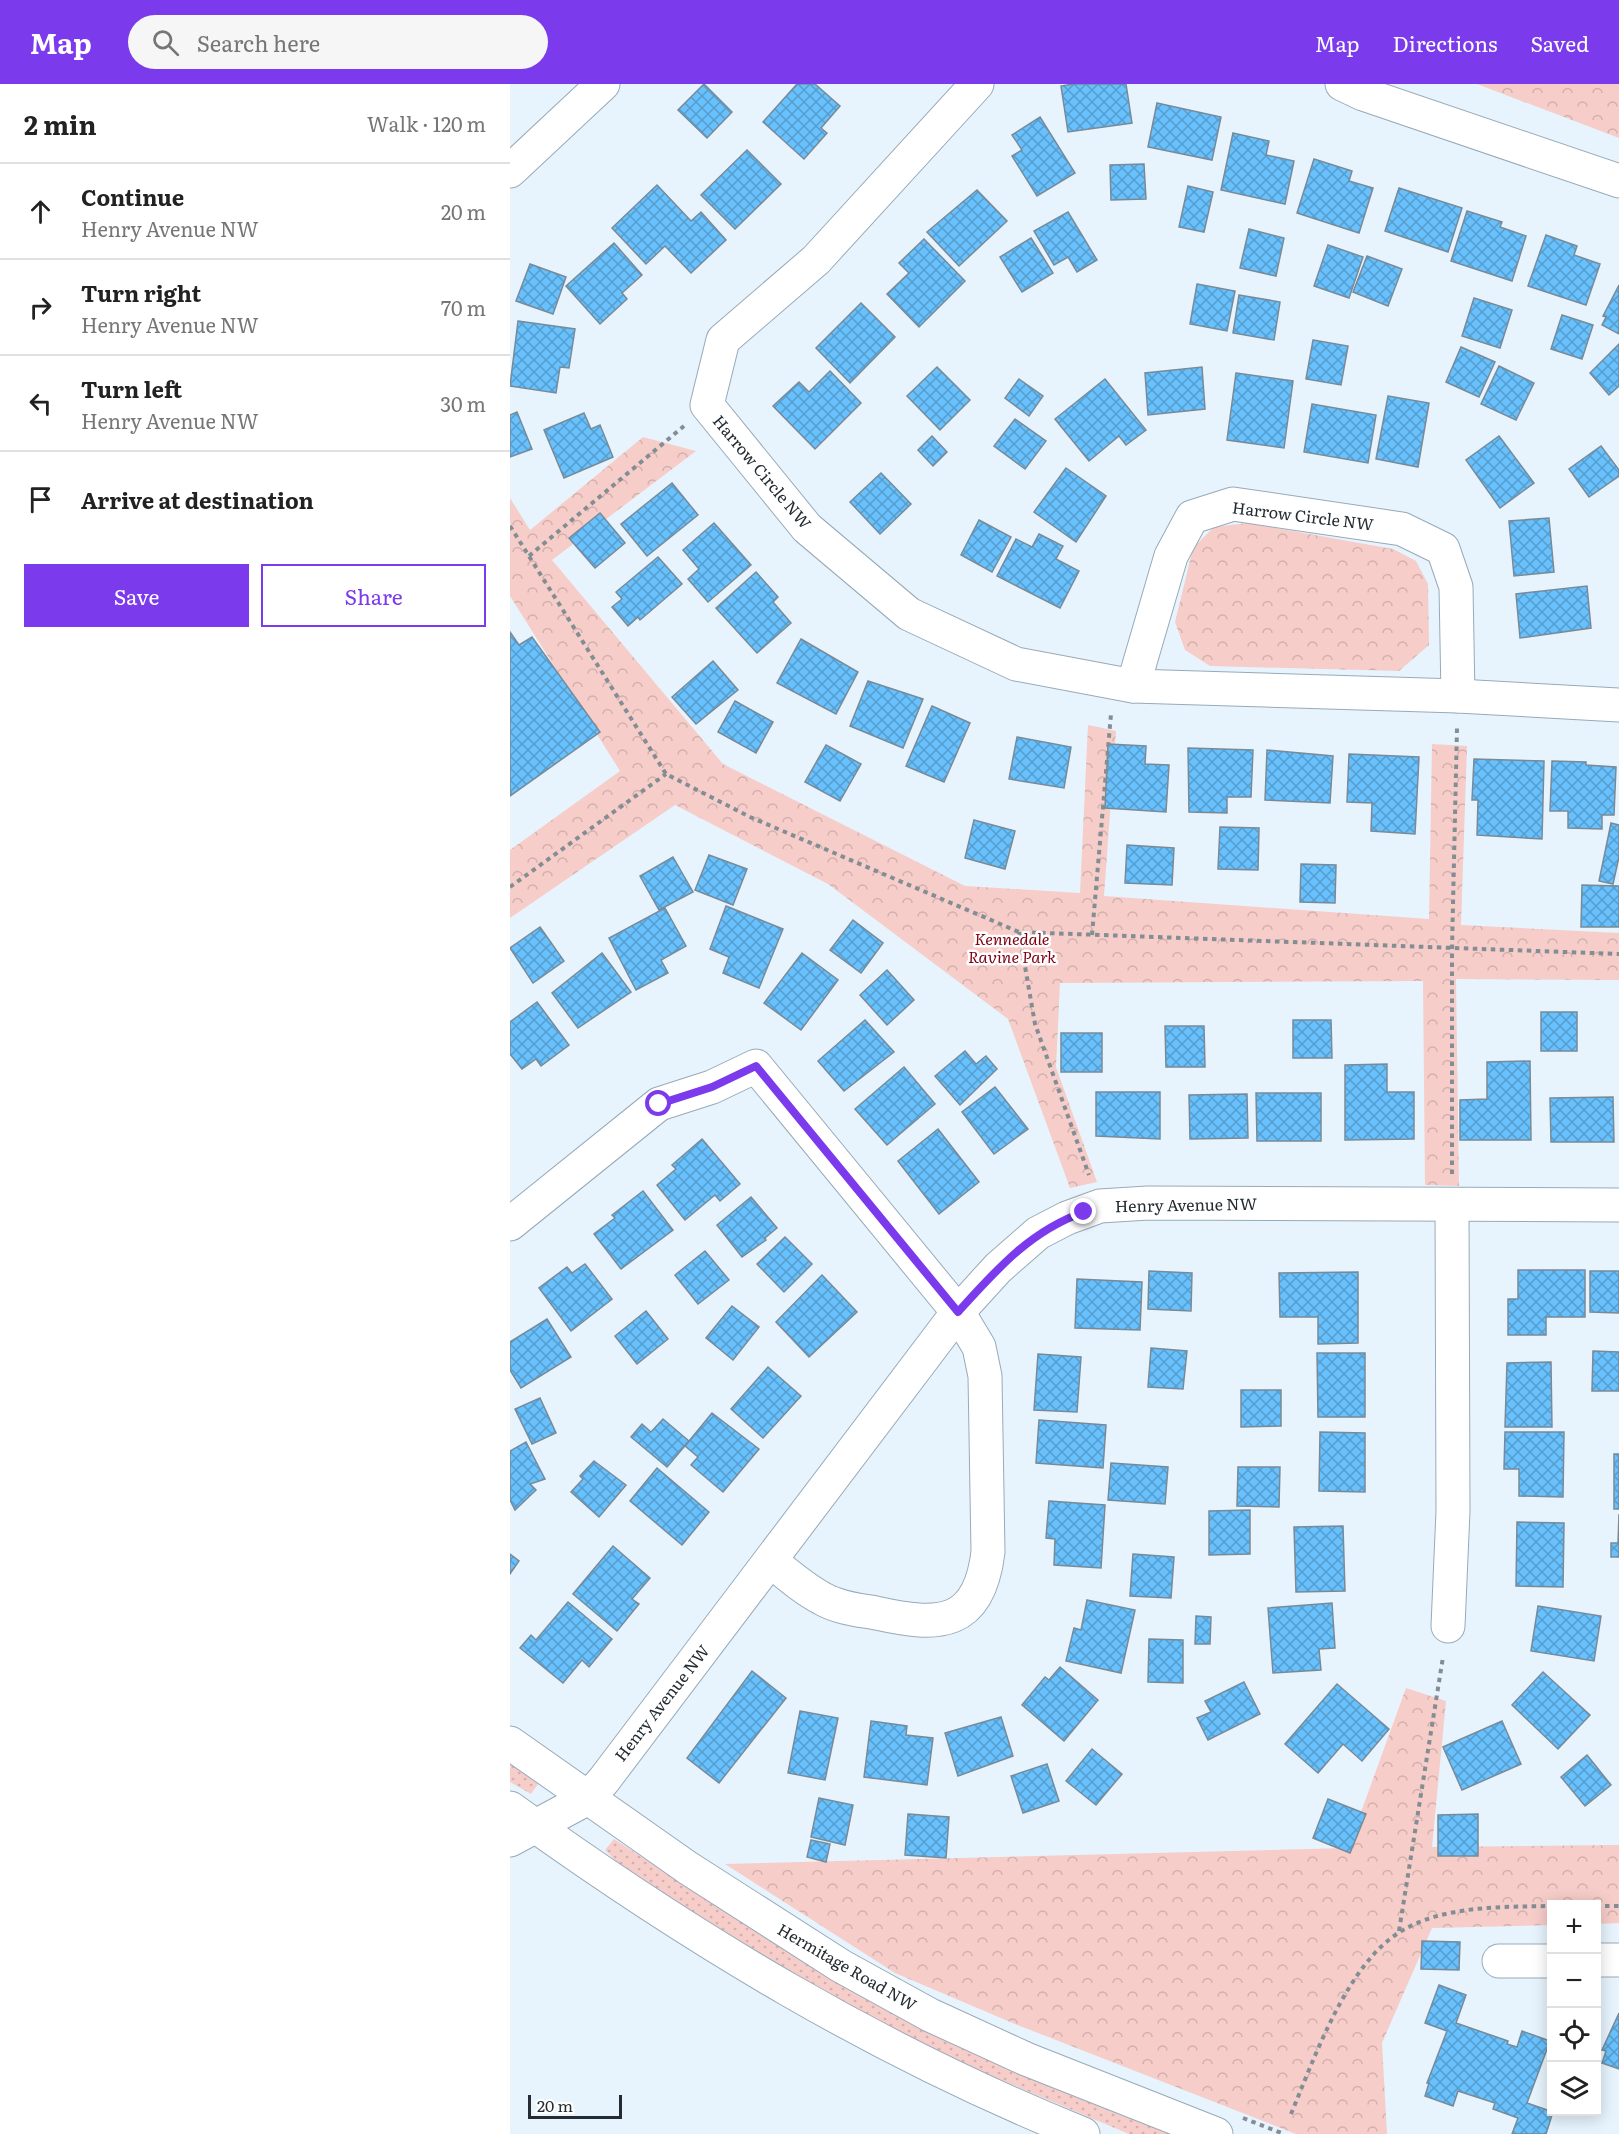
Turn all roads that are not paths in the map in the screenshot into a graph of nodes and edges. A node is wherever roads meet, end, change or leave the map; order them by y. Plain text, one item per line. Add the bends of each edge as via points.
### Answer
1 (603, 84) edge
2 (977, 84) edge
3 (1342, 84) edge
4 (510, 171) edge
5 (1619, 181) edge
6 (1133, 686) junction
7 (1458, 696) junction
8 (1619, 705) edge
9 (1452, 1205) junction
10 (1619, 1205) edge
11 (510, 1224) edge
12 (958, 1312) junction
13 (771, 1561) junction
14 (1449, 1626) road end
15 (510, 1743) edge
16 (588, 1798) junction
17 (510, 1808) edge
18 (523, 1834) edge
19 (1601, 1960) edge
20 (1619, 1960) edge
21 (1547, 1961) edge
22 (1499, 1962) dead end
23 (1228, 2125) edge
24 (1083, 2134) edge

1 - 4 street
2 - 6 street, Harrow Circle NW via 816,260 723,340 707,405 807,528 909,614 1016,664
3 - 5 street
6 - 7 street, Harrow Circle NW
6 - 7 street, Harrow Circle NW via 1170,556 1192,517 1233,504 1402,529 1443,549 1456,587
7 - 8 street, Harrow Circle NW
9 - 10 street, Henry Avenue NW
9 - 12 street, Henry Avenue NW via 1100,1206 1038,1233 998,1268
9 - 14 street via 1453,1511
11 - 12 street via 659,1104 712,1087 756,1066
12 - 13 street, Henry Avenue NW
12 - 13 street via 979,1347 985,1376 988,1552 982,1582 970,1604 953,1616 915,1622 858,1610 825,1600
13 - 16 street, Henry Avenue NW
15 - 16 street, Hermitage Road NW
16 - 18 street, Henry Avenue NW
16 - 23 street, Hermitage Road NW via 756,1913 930,2015 1102,2091
17 - 18 street
18 - 24 street via 806,2001 931,2067
19 - 20 street
21 - 22 street

